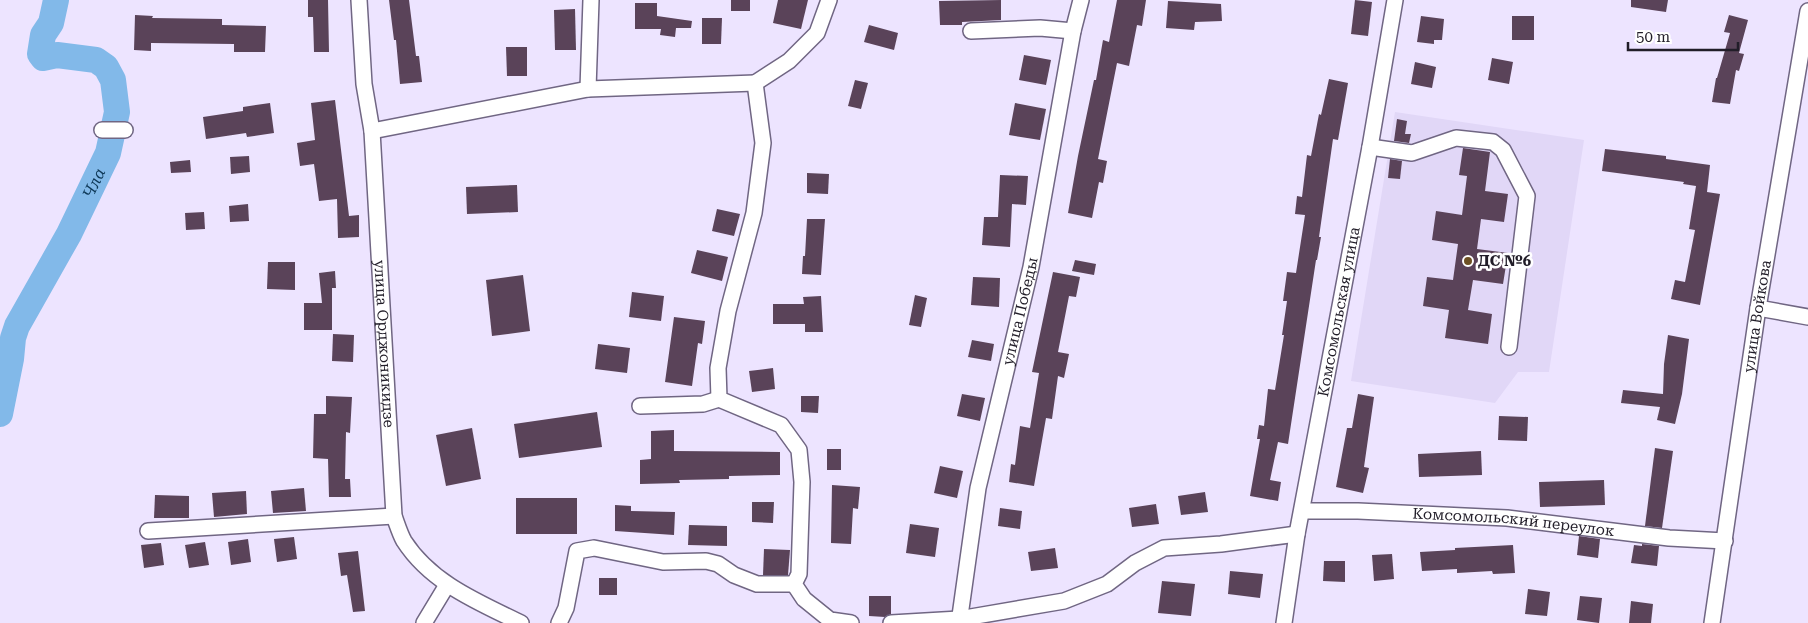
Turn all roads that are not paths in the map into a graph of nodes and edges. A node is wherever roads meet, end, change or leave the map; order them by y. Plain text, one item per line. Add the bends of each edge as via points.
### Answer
1 (359, 0) edge
2 (591, 0) edge
3 (829, 0) edge
4 (1081, 0) edge
5 (1394, 0) edge
6 (1808, 11) edge
7 (971, 31) dead end
8 (1073, 31) junction
9 (754, 82) junction
10 (588, 89) junction
11 (102, 130) dead end
12 (125, 130) dead end
13 (372, 131) junction
14 (1370, 147) junction
15 (1758, 308) junction
16 (1808, 317) edge
17 (1509, 346) dead end
18 (719, 399) junction
19 (640, 406) dead end
20 (1302, 511) junction
21 (394, 516) junction
22 (148, 531) dead end
23 (1297, 534) junction
24 (1725, 541) junction
25 (794, 584) junction
26 (447, 585) junction
27 (959, 621) edge
28 (424, 623) edge
29 (521, 623) edge
30 (559, 623) edge
31 (851, 623) edge
32 (891, 623) edge
33 (1284, 623) edge
34 (1712, 623) edge

1 - 13 street, улица Орджоникидзе via 364,84
2 - 10 street
3 - 9 street via 817,33 789,60
4 - 8 street, улица Победы
5 - 14 street, Комсомольская улица
6 - 15 street, улица Войкова
7 - 8 street via 1040,28
8 - 27 street, улица Победы via 1031,267 978,488
9 - 10 street
9 - 18 street via 763,143 754,213 728,311 718,368
10 - 13 street
11 - 12 street
13 - 21 street, улица Орджоникидзе
14 - 17 street via 1412,153 1456,138 1493,142 1503,150 1527,196
14 - 20 street, Комсомольская улица
15 - 16 street
15 - 24 street, улица Войкова
18 - 19 street via 703,404
18 - 25 street via 781,425 799,450 802,482 799,574
20 - 23 street, Комсомольская улица
20 - 24 street, Комсомольский переулок via 1507,518 1669,538
21 - 22 street
21 - 26 street, улица Орджоникидзе via 404,540 419,560
23 - 27 street via 1164,548 1135,562 1107,584 1064,601
23 - 33 street, Комсомольская улица
24 - 34 street, улица Войкова
25 - 30 street via 757,584 706,561 663,562 594,548 577,551 566,608
25 - 31 street via 804,600 830,620
26 - 28 street
26 - 29 street, улица Орджоникидзе
27 - 32 street

